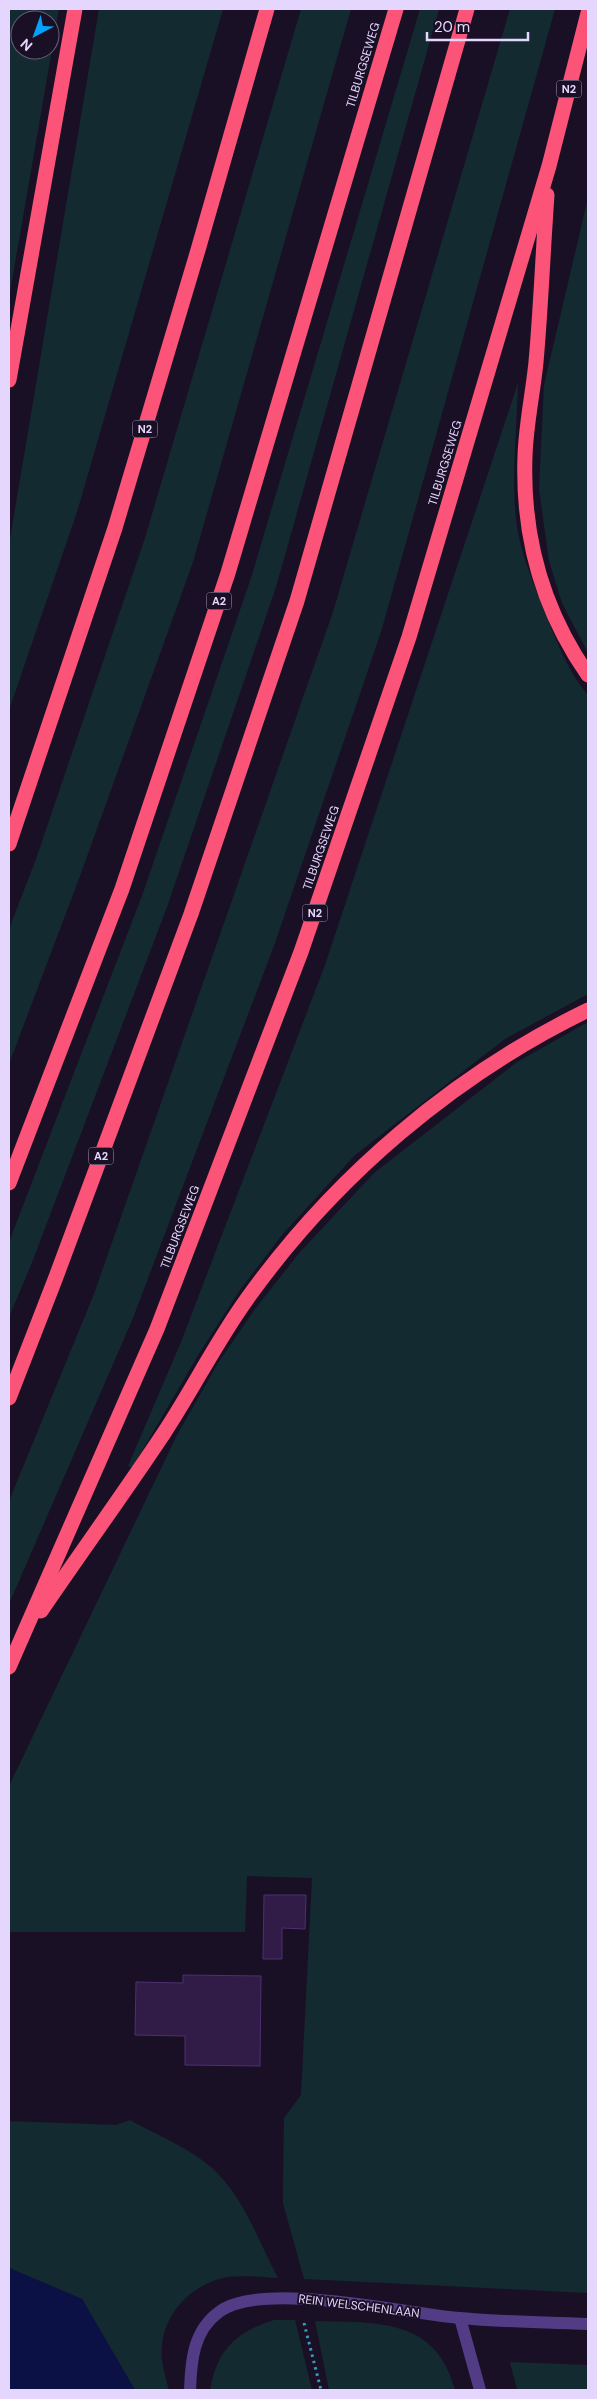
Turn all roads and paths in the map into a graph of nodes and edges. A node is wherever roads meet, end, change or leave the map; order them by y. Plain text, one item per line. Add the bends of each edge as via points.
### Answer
1 (75, 9) edge
2 (267, 9) edge
3 (396, 9) edge
4 (467, 9) edge
5 (588, 13) edge
6 (549, 166) junction
7 (9, 380) edge
8 (588, 674) edge
9 (9, 844) edge
10 (588, 1010) edge
11 (9, 1183) edge
12 (9, 1398) edge
13 (22, 1638) junction
14 (9, 1667) edge
15 (298, 2298) junction
16 (460, 2318) junction
17 (588, 2324) edge
18 (190, 2390) edge
19 (321, 2390) edge
20 (480, 2390) edge

1 - 7 highway
2 - 9 highway, N2 via 115,528
3 - 11 highway, TILBURGSEWEG / A2 via 225,583 122,889
4 - 12 highway, A2 via 294,610 191,914
5 - 6 highway, TILBURGSEWEG / N2
6 - 8 highway, N2 via 524,490 543,592 572,651
6 - 13 highway, TILBURGSEWEG / N2 via 409,637 301,952 157,1329
10 - 13 highway, N2 via 507,1054 415,1121 365,1164 292,1241 247,1298 165,1431
13 - 14 highway, TILBURGSEWEG / N2
15 - 16 street, REIN WELSCHENLAAN
15 - 18 street, REIN WELSCHENLAAN via 257,2298 234,2303 219,2311 205,2325 195,2343
15 - 19 path
16 - 17 street, REIN WELSCHENLAAN
16 - 20 street

